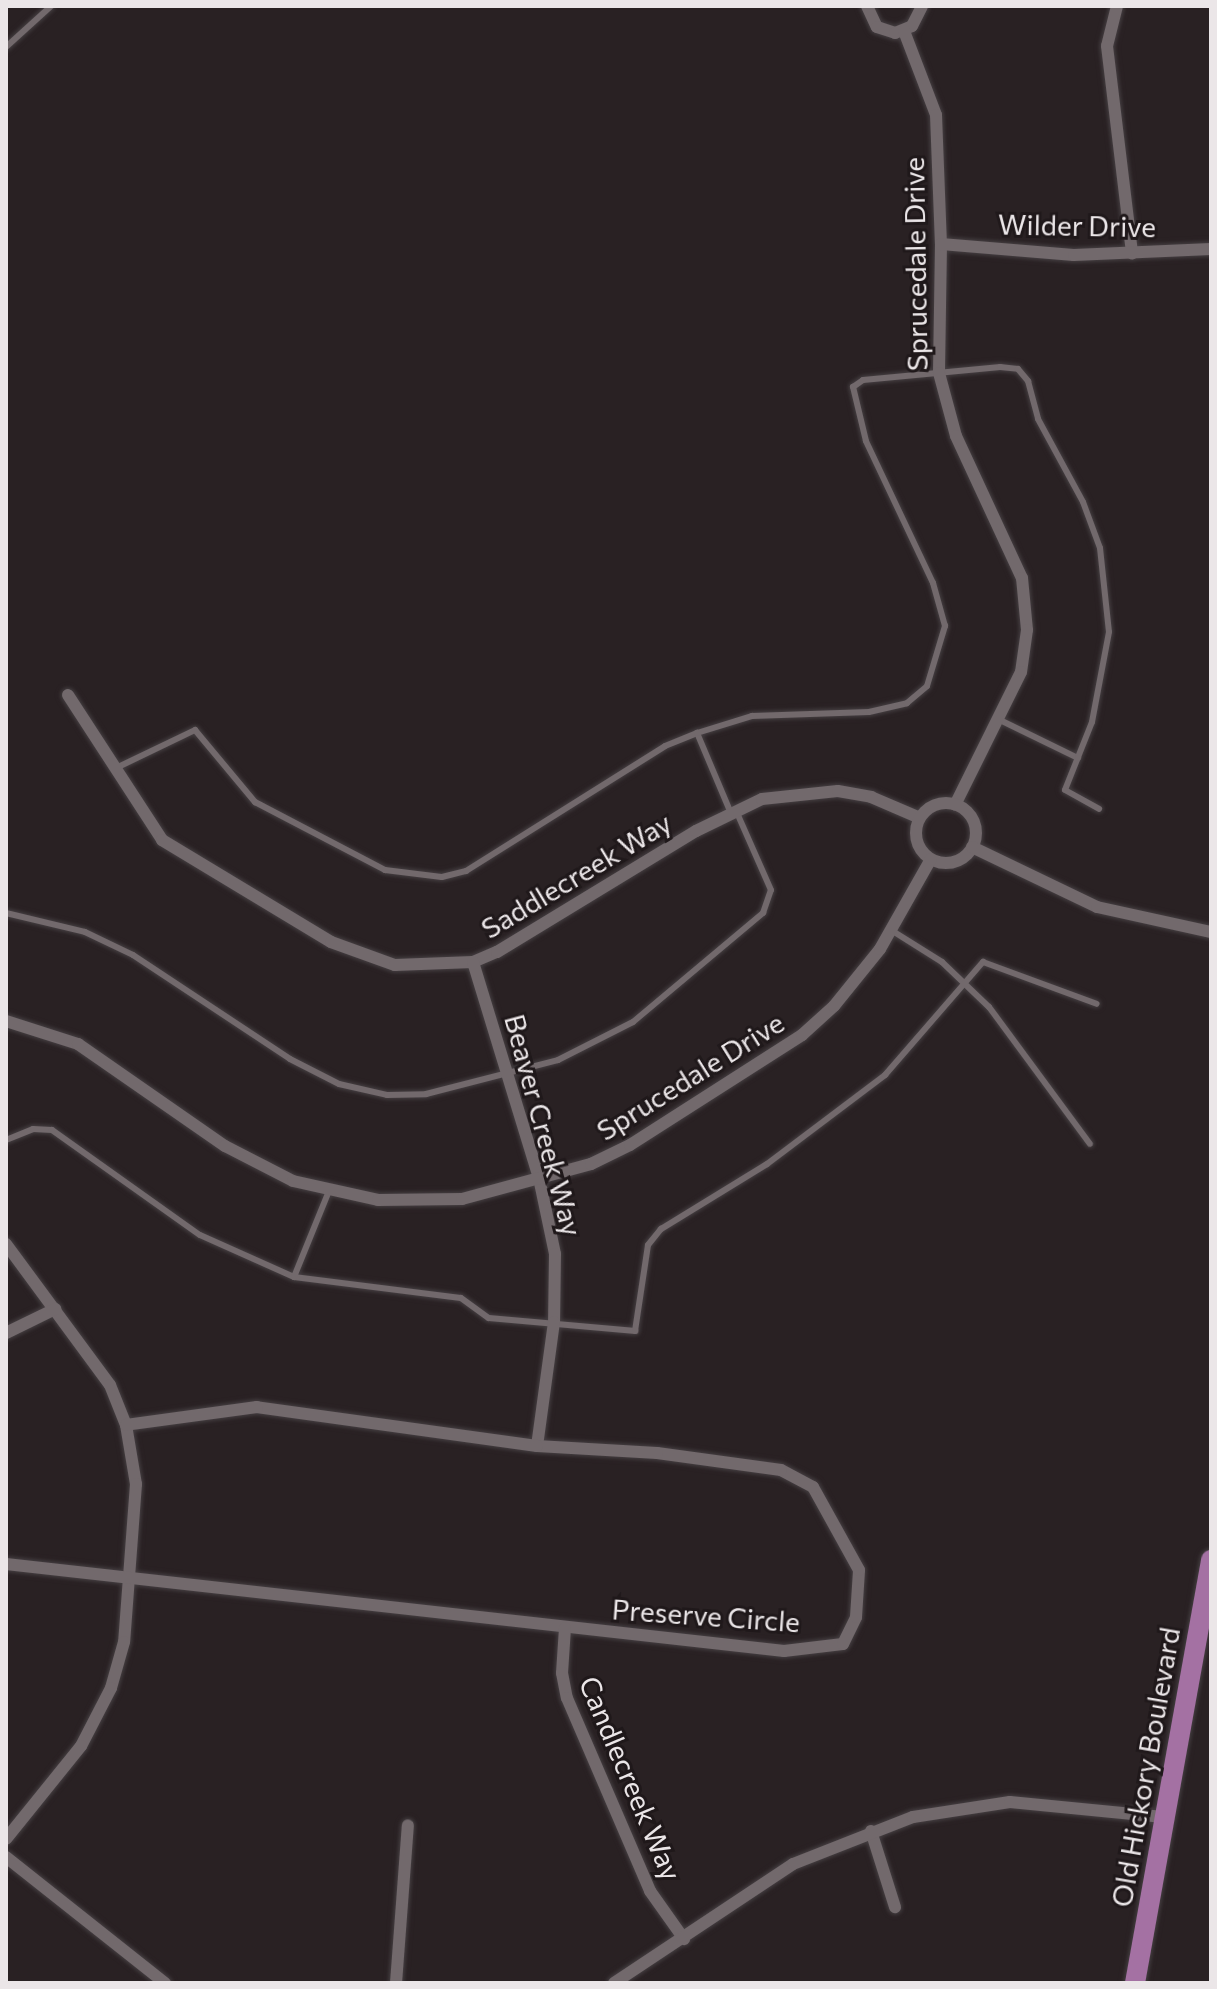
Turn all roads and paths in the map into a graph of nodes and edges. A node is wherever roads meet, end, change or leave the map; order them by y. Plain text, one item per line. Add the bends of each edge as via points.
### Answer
1 (51, 6) edge
2 (867, 6) edge
3 (922, 6) edge
4 (1117, 6) edge
5 (904, 31) junction
6 (6, 47) edge
7 (941, 244) junction
8 (1211, 249) edge
9 (1132, 253) junction
10 (939, 373) junction
11 (68, 695) dead end
12 (998, 719) junction
13 (697, 733) junction
14 (1078, 758) junction
15 (116, 768) junction
16 (955, 805) junction
17 (1099, 809) dead end
18 (733, 810) junction
19 (920, 818) junction
20 (972, 847) junction
21 (931, 859) junction
22 (6, 913) edge
23 (891, 930) junction
24 (1211, 932) edge
25 (473, 962) junction
26 (967, 985) junction
27 (1097, 1004) dead end
28 (6, 1021) edge
29 (508, 1076) junction
30 (6, 1140) edge
31 (1090, 1144) dead end
32 (539, 1178) junction
33 (329, 1191) junction
34 (6, 1244) edge
35 (294, 1277) junction
36 (55, 1309) junction
37 (554, 1322) junction
38 (6, 1333) edge
39 (126, 1425) junction
40 (537, 1446) junction
41 (1211, 1560) edge
42 (6, 1564) edge
43 (131, 1576) junction
44 (1206, 1620) edge
45 (565, 1628) junction
46 (1163, 1817) junction
47 (408, 1825) dead end
48 (871, 1831) junction
49 (6, 1839) edge
50 (6, 1857) edge
51 (895, 1907) dead end
52 (684, 1939) junction
53 (165, 1983) edge
54 (396, 1983) edge
55 (614, 1983) edge
56 (1135, 1983) edge

1 - 6 lane
2 - 5 street via 877,27
3 - 5 street via 918,19
4 - 9 street via 1107,46
5 - 7 street, Sprucedale Drive via 936,115
7 - 9 street, Wilder Drive via 1074,255
7 - 10 street, Sprucedale Drive
8 - 9 street, Wilder Drive
10 - 12 street, Sprucedale Drive via 956,436 1022,578 1027,630 1021,672
10 - 13 lane via 863,380 853,387 866,441 933,583 945,626 927,686 907,703 869,712 752,716
10 - 14 lane via 1018,369 1100,548 1109,632 1092,722
11 - 15 street, Saddlecreek Way
12 - 14 lane
12 - 16 street, Sprucedale Drive
13 - 15 lane via 665,746 466,871 442,877 385,870 255,802 195,730
13 - 18 lane
14 - 17 lane via 1065,790
15 - 25 street, Saddlecreek Way via 162,840 331,942 395,965
16 - 19 street via 932,806
16 - 20 street via 972,819
18 - 19 street, Saddlecreek Way via 798,792 838,791 871,797
18 - 25 street, Saddlecreek Way
18 - 29 lane via 771,890 763,913 633,1022 558,1060
19 - 21 street via 916,838
20 - 21 street via 954,862
20 - 24 street via 1097,907
21 - 23 street, Sprucedale Drive
22 - 29 lane via 85,932 133,955 290,1059 339,1084 387,1095 426,1094
23 - 26 lane
23 - 32 street, Sprucedale Drive via 834,1006 758,1067 630,1145 591,1164
25 - 29 street, Beaver Creek Way
26 - 27 lane via 979,965 990,962
26 - 31 lane
26 - 37 lane via 885,1075 767,1164 661,1229 648,1245 635,1331
28 - 33 street, Sprucedale Drive via 78,1044 225,1146 272,1171
29 - 32 street, Beaver Creek Way
30 - 35 lane via 33,1129 52,1130 200,1235
32 - 33 street, Sprucedale Drive via 462,1199 418,1202
32 - 37 street, Beaver Creek Way via 555,1254
33 - 35 lane
34 - 36 street
35 - 37 lane via 461,1298 489,1318
36 - 38 street
36 - 39 street via 110,1385
37 - 40 street, Beaver Creek Way
39 - 40 street, Preserve Circle via 257,1407
39 - 43 street via 136,1484
40 - 45 street, Preserve Circle via 657,1453 781,1470 813,1487 859,1570 856,1617 843,1644 784,1651
41 - 44 main road, Old Hickory Boulevard
42 - 43 street, Preserve Circle
43 - 45 street, Preserve Circle
43 - 49 street via 124,1642 111,1688 81,1746
44 - 46 main road, Old Hickory Boulevard
45 - 52 street, Candlecreek Way via 562,1673 567,1698 650,1891
46 - 48 street via 1010,1802 913,1817
46 - 56 main road, Old Hickory Boulevard
47 - 54 street
48 - 51 street
48 - 52 street via 793,1864
50 - 53 street
52 - 55 street

